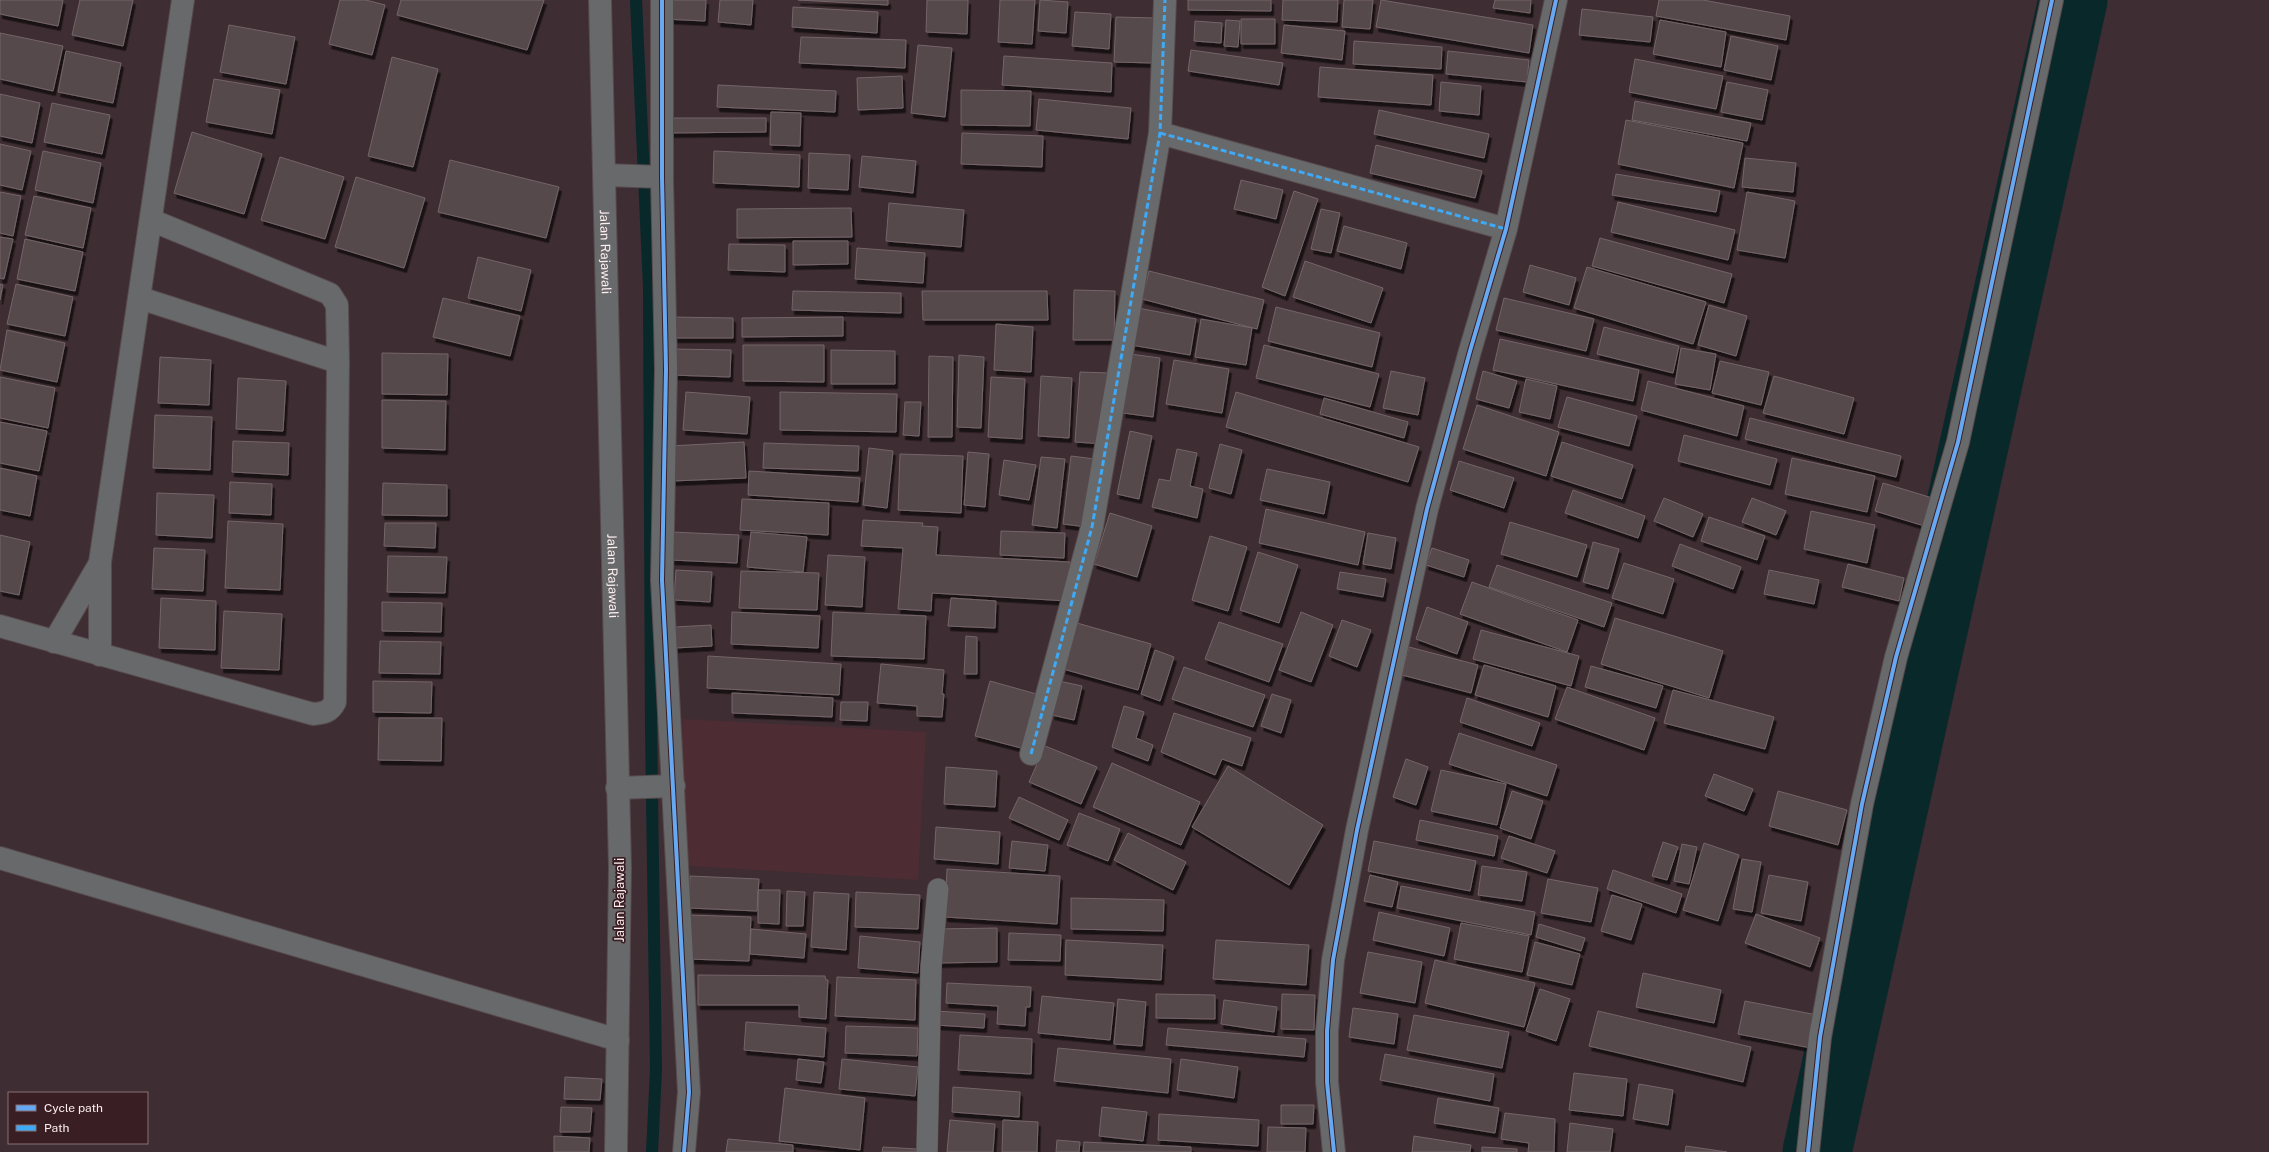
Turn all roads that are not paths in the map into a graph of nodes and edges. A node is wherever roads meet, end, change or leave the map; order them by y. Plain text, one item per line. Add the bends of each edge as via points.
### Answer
1 (183, 0) edge
2 (600, 0) edge
3 (662, 0) edge
4 (1165, 0) edge
5 (1556, 0) edge
6 (2052, 0) edge
7 (1160, 133) junction
8 (611, 175) junction
9 (656, 178) junction
10 (151, 220) junction
11 (1506, 229) junction
12 (140, 298) junction
13 (338, 362) junction
14 (100, 562) junction
15 (0, 626) edge
16 (54, 642) junction
17 (100, 655) junction
18 (1031, 754) dead end
19 (669, 787) junction
20 (625, 788) junction
21 (0, 858) edge
22 (938, 889) dead end
23 (618, 1040) junction
24 (616, 1152) edge
25 (684, 1152) edge
26 (927, 1152) edge
27 (1334, 1152) edge
28 (1808, 1152) edge

1 - 10 street
2 - 8 street, Jalan Rajawali
3 - 9 street
4 - 7 street
5 - 11 street
6 - 28 street via 1958,442 1896,657 1862,804 1820,1037
7 - 11 street
7 - 18 street via 1092,527
8 - 9 street
8 - 20 street, Jalan Rajawali
9 - 19 street via 666,369 662,580
10 - 12 street
10 - 13 street via 330,294 337,305
11 - 27 street via 1427,509 1357,830 1333,960 1326,1030 1327,1082
12 - 13 street
12 - 14 street
13 - 17 street via 335,702 331,709 323,714 313,714
14 - 16 street
14 - 17 street
15 - 16 street
16 - 17 street
19 - 20 street
19 - 25 street via 689,1092
20 - 23 street, Jalan Rajawali via 620,868
21 - 23 street
22 - 26 lane via 931,967
23 - 24 street, Jalan Rajawali

